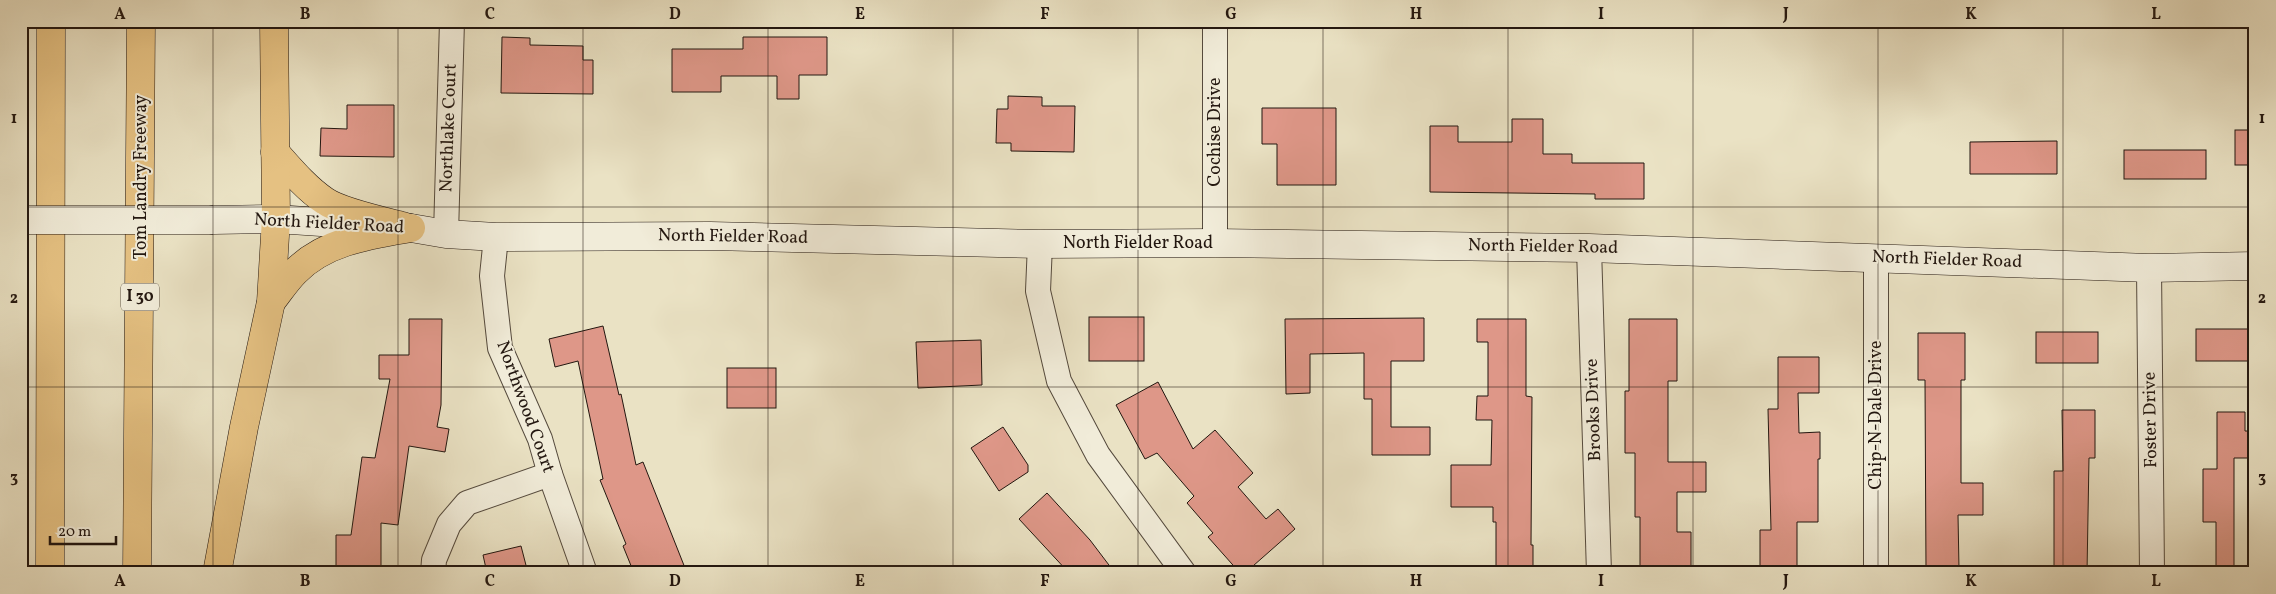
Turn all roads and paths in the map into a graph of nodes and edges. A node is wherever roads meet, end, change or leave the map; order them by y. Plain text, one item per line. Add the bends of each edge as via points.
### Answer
1 (51, 21) edge
2 (141, 21) edge
3 (274, 21) edge
4 (452, 21) edge
5 (1215, 21) edge
6 (275, 152) junction
7 (276, 219) junction
8 (21, 220) edge
9 (411, 228) junction
10 (446, 234) junction
11 (496, 237) junction
12 (1215, 243) junction
13 (1040, 244) junction
14 (1589, 248) junction
15 (1876, 258) junction
16 (2255, 266) edge
17 (2149, 268) junction
18 (271, 302) junction
19 (550, 474) junction
20 (50, 573) edge
21 (137, 573) edge
22 (217, 573) edge
23 (433, 573) edge
24 (585, 573) edge
25 (1184, 573) edge
26 (1599, 573) edge
27 (1876, 573) edge
28 (2152, 573) edge

1 - 20 highway
2 - 21 highway, Tom Landry Freeway / I 30
3 - 6 highway
4 - 10 street, Northlake Court
5 - 12 street, Cochise Drive
6 - 7 highway
6 - 9 highway via 301,182 327,202
7 - 8 main road, North Fielder Road, bridge
7 - 9 main road, North Fielder Road
7 - 18 highway
9 - 10 main road, North Fielder Road
9 - 18 highway via 359,237 321,252 295,271
10 - 11 main road, North Fielder Road
11 - 13 main road, North Fielder Road via 710,236
11 - 19 street, Northwood Court via 492,276 500,348 540,439
12 - 13 main road, North Fielder Road
12 - 14 main road, North Fielder Road
13 - 25 street via 1038,292 1059,381 1098,455
14 - 15 main road, North Fielder Road
14 - 26 street, Brooks Drive
15 - 17 main road, North Fielder Road
15 - 27 street, Chip-N-Dale Drive
16 - 17 main road, North Fielder Road
17 - 28 street, Foster Drive
18 - 22 highway
19 - 23 street via 466,503 449,524 434,560
19 - 24 street, Northwood Court

